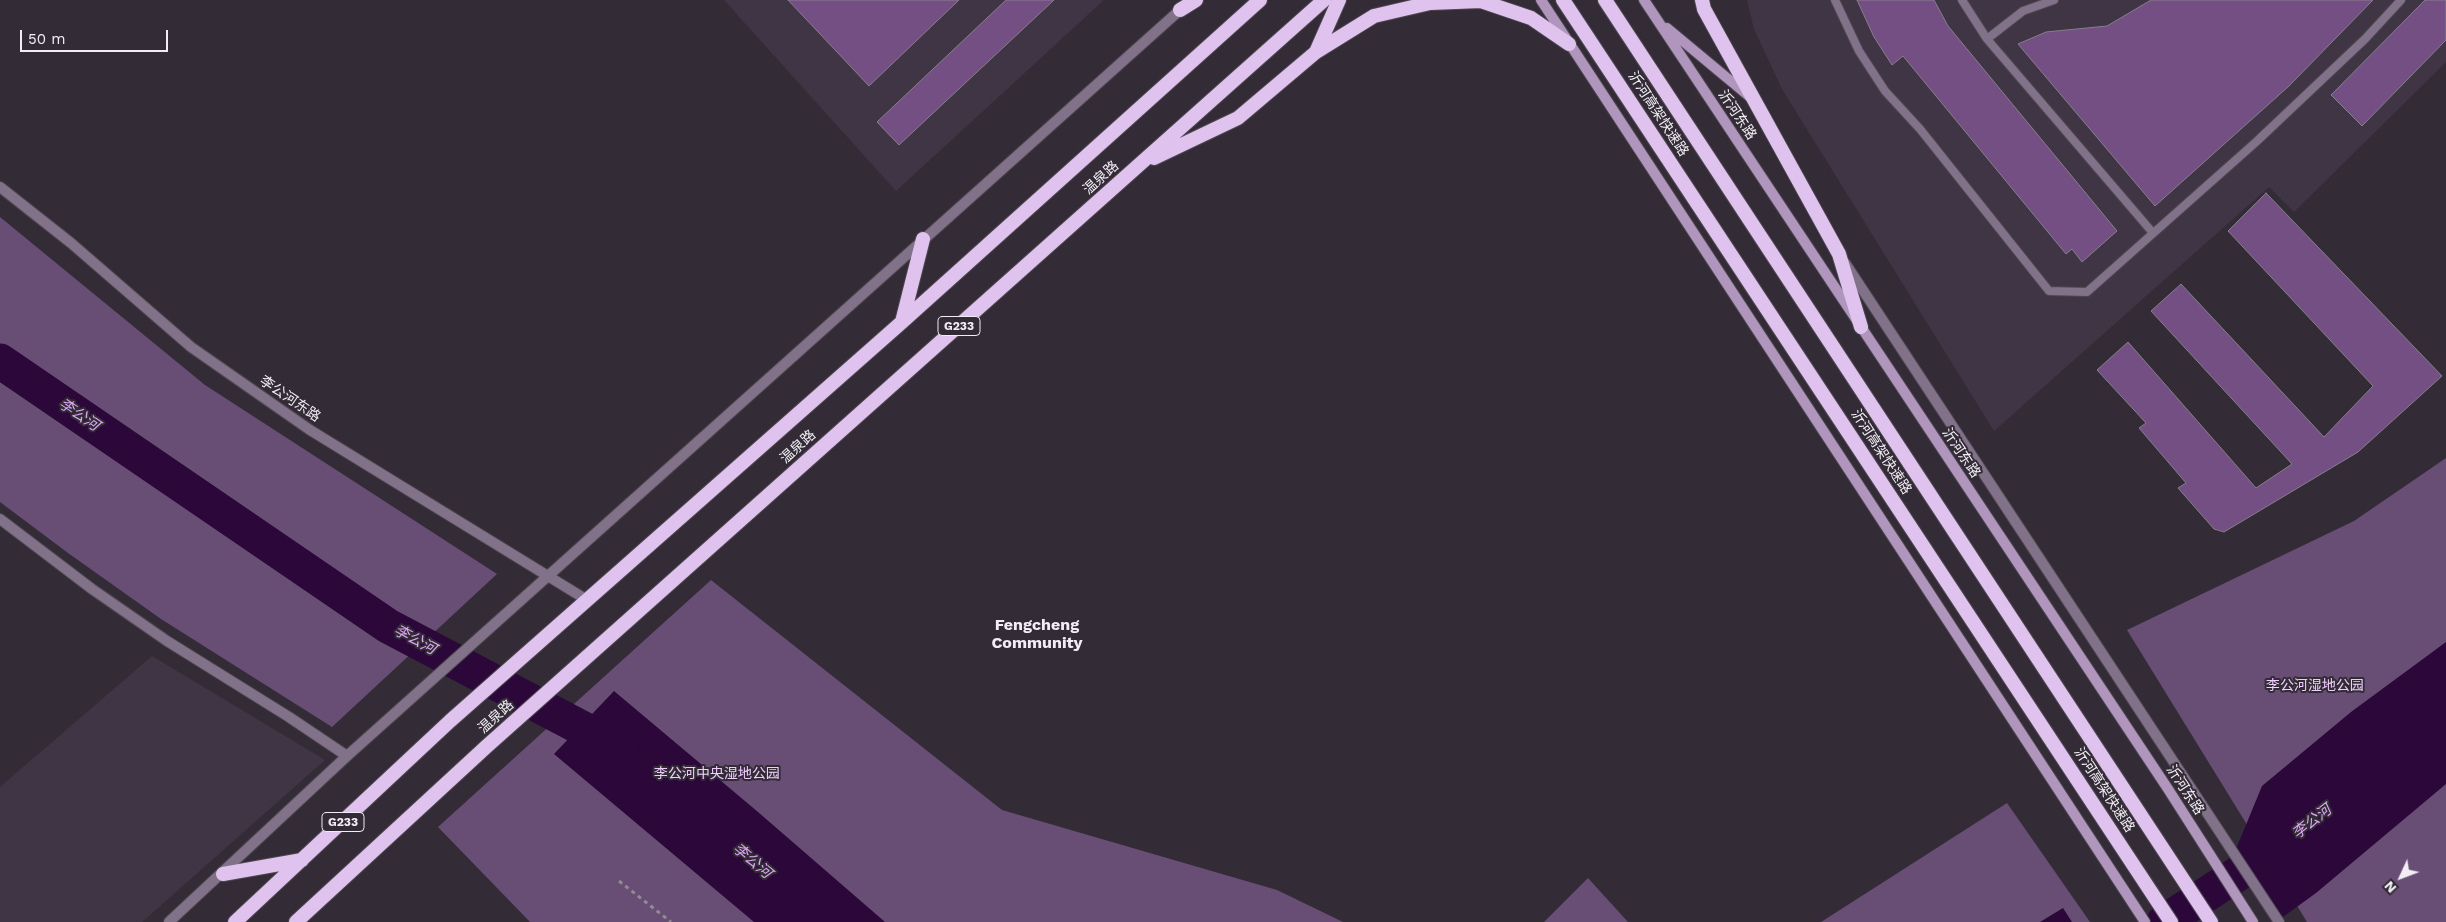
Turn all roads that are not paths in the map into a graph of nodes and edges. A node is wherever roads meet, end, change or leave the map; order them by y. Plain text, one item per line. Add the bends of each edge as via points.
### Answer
1 (1196, 0) edge
2 (1260, 0) edge
3 (1324, 0) edge
4 (1339, 0) edge
5 (1541, 0) edge
6 (1564, 0) edge
7 (1605, 0) edge
8 (1644, 0) edge
9 (1702, 0) edge
10 (1835, 0) edge
11 (1962, 0) edge
12 (2054, 0) edge
13 (2401, 0) edge
14 (1185, 5) edge
15 (1658, 21) junction
16 (1988, 39) junction
17 (1570, 44) junction
18 (1316, 52) junction
19 (1754, 101) junction
20 (1140, 165) junction
21 (0, 187) edge
22 (2153, 233) junction
23 (923, 239) junction
24 (1839, 254) junction
25 (902, 322) junction
26 (1861, 327) junction
27 (0, 519) edge
28 (550, 576) junction
29 (588, 600) junction
30 (347, 756) junction
31 (302, 860) junction
32 (223, 874) junction
33 (169, 922) edge
34 (235, 922) edge
35 (296, 922) edge
36 (2145, 922) edge
37 (2171, 922) edge
38 (2211, 922) edge
39 (2253, 922) edge
40 (2279, 922) edge

1 - 14 highway
2 - 25 highway, 温泉路 / G233
3 - 20 highway, 温泉路 / G233
4 - 18 highway
5 - 17 main road
6 - 37 highway, 沂河高架快速路
7 - 38 highway, 沂河高架快速路
8 - 15 main road, 沂河东路
9 - 19 highway
10 - 22 lane via 1858,51 1885,91 1920,129 2049,291 2087,292
11 - 16 lane
12 - 16 lane via 2023,11
13 - 22 lane via 2278,122
14 - 23 street
15 - 19 main road
15 - 26 main road, 沂河东路
16 - 22 lane
17 - 18 highway via 1531,18 1481,1 1430,3 1374,16
17 - 36 main road
18 - 20 highway via 1238,118
19 - 24 highway
20 - 35 highway, 温泉路 / G233 via 487,746
21 - 28 street, 李公河东路 via 192,347 310,430
23 - 25 highway
23 - 28 street
24 - 26 highway
24 - 40 street
25 - 29 highway, 温泉路 / G233
26 - 39 main road, 沂河东路
27 - 30 street via 159,636
28 - 29 street, 李公河东路
28 - 30 street
29 - 31 highway, 温泉路 / G233 via 450,721
30 - 32 street
31 - 32 highway
31 - 34 highway, 温泉路 / G233
32 - 33 street

